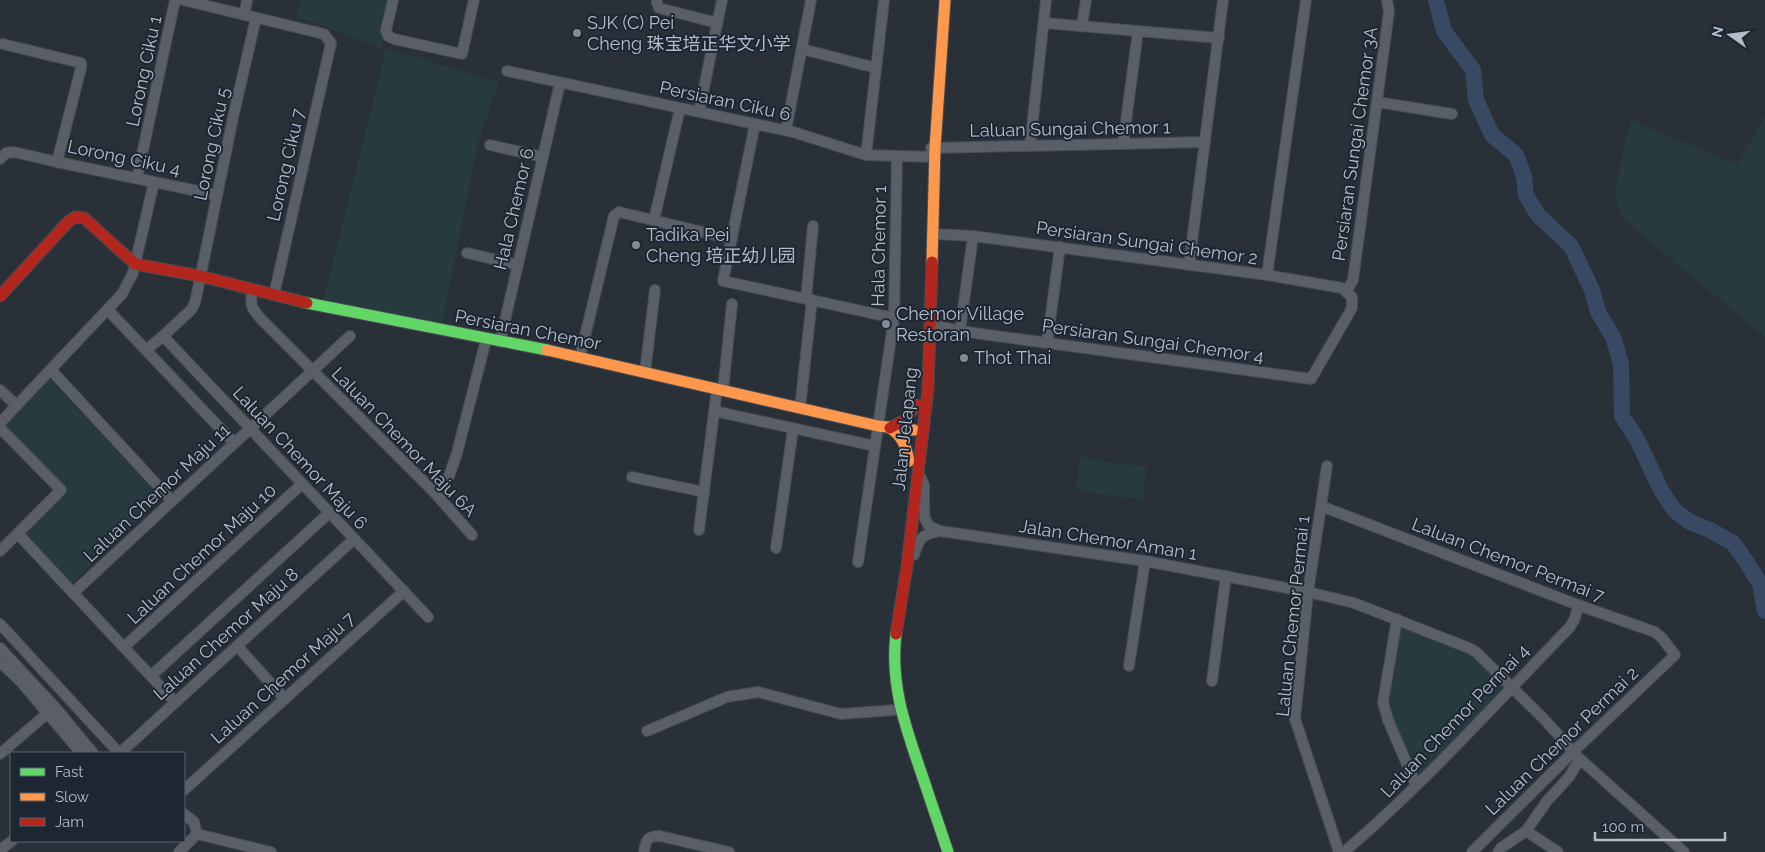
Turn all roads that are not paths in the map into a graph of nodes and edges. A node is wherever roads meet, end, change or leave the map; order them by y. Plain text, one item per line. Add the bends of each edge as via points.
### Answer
1 (176, 0) edge
2 (183, 0) edge
3 (247, 0) edge
4 (393, 0) edge
5 (474, 0) edge
6 (658, 0) edge
7 (722, 0) edge
8 (811, 0) edge
9 (884, 0) edge
10 (940, 0) edge
11 (945, 0) edge
12 (1046, 0) edge
13 (1086, 0) edge
14 (1223, 0) edge
15 (1306, 0) edge
16 (1387, 0) edge
17 (244, 15) junction
18 (256, 18) junction
19 (1045, 22) junction
20 (717, 23) junction
21 (1082, 26) junction
22 (1138, 31) junction
23 (1219, 38) junction
24 (3, 44) dead end
25 (802, 49) junction
26 (876, 68) junction
27 (507, 71) dead end
28 (560, 83) junction
29 (1377, 102) junction
30 (680, 108) junction
31 (699, 112) junction
32 (1452, 114) dead end
33 (755, 124) junction
34 (786, 130) junction
35 (1205, 142) junction
36 (1123, 144) junction
37 (490, 145) dead end
38 (1030, 146) junction
39 (933, 153) junction
40 (866, 155) junction
41 (897, 156) junction
42 (543, 157) junction
43 (0, 159) edge
44 (56, 162) junction
45 (137, 178) junction
46 (154, 182) junction
47 (217, 195) junction
48 (654, 220) junction
49 (812, 226) dead end
50 (934, 234) junction
51 (973, 236) junction
52 (732, 239) junction
53 (1060, 247) junction
54 (466, 253) dead end
55 (135, 264) junction
56 (518, 264) junction
57 (1189, 265) junction
58 (1267, 275) junction
59 (200, 276) junction
60 (252, 290) junction
61 (655, 290) dead end
62 (1349, 294) junction
63 (274, 295) junction
64 (0, 296) edge
65 (809, 300) junction
66 (732, 304) dead end
67 (108, 310) junction
68 (894, 318) junction
69 (931, 324) junction
70 (960, 331) junction
71 (163, 336) junction
72 (350, 336) dead end
73 (486, 340) junction
74 (500, 342) junction
75 (1047, 343) junction
76 (146, 350) junction
77 (580, 357) junction
78 (51, 370) junction
79 (312, 371) junction
80 (645, 372) junction
81 (1311, 379) joint
82 (720, 389) junction
83 (928, 389) junction
84 (0, 390) edge
85 (16, 405) junction
86 (916, 405) junction
87 (800, 408) junction
88 (714, 411) junction
89 (0, 423) edge
90 (884, 427) junction
91 (0, 428) edge
92 (793, 428) junction
93 (250, 429) junction
94 (914, 430) junction
95 (234, 443) junction
96 (875, 446) junction
97 (909, 461) junction
98 (1327, 466) dead end
99 (918, 473) junction
100 (632, 477) dead end
101 (302, 484) junction
102 (434, 492) junction
103 (704, 492) junction
104 (172, 501) junction
105 (1321, 506) junction
106 (329, 513) junction
107 (700, 530) dead end
108 (940, 532) junction
109 (18, 534) junction
110 (472, 535) dead end
111 (354, 539) junction
112 (776, 548) dead end
113 (0, 551) edge
114 (1145, 561) junction
115 (858, 562) dead end
116 (906, 570) junction
117 (1226, 576) junction
118 (404, 591) junction
119 (1308, 592) junction
120 (73, 593) junction
121 (902, 594) junction
122 (1578, 605) junction
123 (428, 617) dead end
124 (1397, 619) junction
125 (0, 624) edge
126 (124, 647) junction
127 (238, 647) junction
128 (0, 649) edge
129 (1675, 655) joint
130 (0, 662) edge
131 (1129, 666) dead end
132 (151, 676) junction
133 (1212, 681) dead end
134 (1512, 687) junction
135 (285, 698) junction
136 (175, 702) junction
137 (895, 710) junction
138 (50, 711) junction
139 (647, 731) dead end
140 (80, 752) edge
141 (92, 752) edge
142 (118, 752) edge
143 (120, 752) edge
144 (0, 754) edge
145 (1576, 755) junction
146 (1416, 785) junction
147 (185, 789) edge
148 (185, 815) edge
149 (1526, 831) junction
150 (197, 834) junction
151 (11, 842) edge
152 (0, 850) edge
153 (179, 852) edge
154 (271, 852) edge
155 (644, 852) edge
156 (729, 852) edge
157 (943, 852) edge
158 (948, 852) edge
159 (1339, 852) edge
160 (1344, 852) edge
161 (1472, 852) edge
162 (1498, 852) edge
163 (1558, 852) edge
164 (1684, 852) edge

1 - 45 street, Lorong Ciku 1
2 - 17 street
3 - 17 street
4 - 5 street via 386,30 388,36 462,54
6 - 20 street via 659,8
7 - 20 street
8 - 25 street
9 - 26 street
10 - 39 main road, Jalan Jelapang
11 - 39 main road, Jalan Jelapang
12 - 19 street
13 - 21 street
14 - 23 street
15 - 58 street
16 - 29 street, Persiaran Sungai Chemor 3A via 1389,11
17 - 18 street
18 - 47 street, Lorong Ciku 5
18 - 63 street, Lorong Ciku 7 via 324,34 330,43
19 - 21 street
19 - 38 street
20 - 31 street
21 - 22 street
22 - 23 street
22 - 36 street
23 - 35 street
24 - 44 street, Lorong Ciku 4 via 81,63
25 - 26 street
25 - 34 street
26 - 40 street
27 - 28 street, Persiaran Ciku 6
28 - 30 street, Persiaran Ciku 6
28 - 42 street, Hala Chemor 6
29 - 32 street
29 - 62 street, Persiaran Sungai Chemor 3A
30 - 31 street, Persiaran Ciku 6
30 - 48 street
31 - 33 street, Persiaran Ciku 6
33 - 34 street, Persiaran Ciku 6
33 - 52 street
34 - 40 street, Persiaran Ciku 6
35 - 36 street, Laluan Sungai Chemor 1
35 - 57 street
36 - 38 street, Laluan Sungai Chemor 1
37 - 42 street
38 - 39 street, Laluan Sungai Chemor 1
39 - 41 street, Persiaran Ciku 6
39 - 50 main road, Jalan Jelapang
39 - 86 main road, Jalan Jelapang via 925,314
40 - 41 street, Persiaran Ciku 6
41 - 68 street, Hala Chemor 1
42 - 56 street, Hala Chemor 6
43 - 44 street via 6,153 14,152
44 - 45 street, Lorong Ciku 4
45 - 46 street, Lorong Ciku 4
46 - 47 street, Lorong Ciku 4
46 - 55 street
47 - 59 street, Lorong Ciku 5
48 - 52 street
48 - 77 street via 619,212 614,216
49 - 65 street
50 - 51 street, Persiaran Sungai Chemor 2
50 - 69 main road, Jalan Jelapang
51 - 53 street, Persiaran Sungai Chemor 2
51 - 70 street
52 - 65 street via 723,281
53 - 57 street, Persiaran Sungai Chemor 2
53 - 75 street
54 - 56 street
55 - 59 main road, Persiaran Chemor
55 - 64 main road via 84,218 75,218
55 - 67 street via 131,279
56 - 74 street, Hala Chemor 6
57 - 58 street, Persiaran Sungai Chemor 2
58 - 62 street, Persiaran Sungai Chemor 2 via 1342,288
59 - 60 main road, Persiaran Chemor
59 - 71 street, Lorong Ciku 5 via 191,310
60 - 63 main road, Persiaran Chemor
60 - 79 street, Laluan Chemor Maju 6A via 250,303 253,309
61 - 80 street
62 - 81 street, Persiaran Sungai Chemor 3A via 1352,308
63 - 73 main road, Persiaran Chemor
65 - 68 street
65 - 87 street
66 - 82 street
67 - 76 street
67 - 78 street
68 - 90 street, Hala Chemor 1
69 - 70 street, Persiaran Sungai Chemor 4
69 - 83 main road, Jalan Jelapang
70 - 75 street, Persiaran Sungai Chemor 4
71 - 76 street
71 - 93 street, Laluan Chemor Maju 6
72 - 79 street, Laluan Chemor Maju 11
73 - 74 main road, Persiaran Chemor
73 - 102 street via 457,453 449,476
74 - 77 main road, Persiaran Chemor
75 - 81 street, Persiaran Sungai Chemor 4
76 - 95 street
77 - 80 main road, Persiaran Chemor
78 - 85 street
78 - 104 street
79 - 93 street, Laluan Chemor Maju 11
79 - 102 street, Laluan Chemor Maju 6A
80 - 82 main road, Persiaran Chemor
82 - 87 main road, Persiaran Chemor
82 - 88 street
83 - 94 main road via 920,424
83 - 99 main road, Jalan Jelapang
84 - 85 street
85 - 89 street
86 - 90 main road via 905,420
86 - 94 main road, Jalan Jelapang
87 - 90 main road, Persiaran Chemor
88 - 92 street
88 - 103 street
90 - 94 main road, Persiaran Chemor
90 - 96 street, Hala Chemor 1
90 - 97 main road via 901,436
91 - 109 street via 61,490
92 - 96 street
92 - 112 street
93 - 95 street, Laluan Chemor Maju 11
93 - 101 street, Laluan Chemor Maju 6
94 - 97 main road, Jalan Jelapang
94 - 121 main road via 918,446 904,552
95 - 104 street, Laluan Chemor Maju 11
96 - 115 street, Hala Chemor 1
97 - 137 main road, Jalan Jelapang via 890,637
98 - 105 street, Laluan Chemor Permai 1
99 - 108 street via 924,486 925,520
99 - 116 main road, Jalan Jelapang
100 - 103 street
101 - 106 street, Laluan Chemor Maju 6
101 - 126 street, Laluan Chemor Maju 10
102 - 110 street, Laluan Chemor Maju 6A
103 - 107 street
104 - 120 street, Laluan Chemor Maju 11
105 - 119 street, Laluan Chemor Permai 1
105 - 122 street, Laluan Chemor Permai 7
106 - 111 street, Laluan Chemor Maju 6
106 - 132 street
108 - 114 street, Jalan Chemor Aman 1
108 - 116 street via 922,536
109 - 113 street
109 - 120 street
111 - 118 street, Laluan Chemor Maju 6
111 - 127 street, Laluan Chemor Maju 8
114 - 117 street, Jalan Chemor Aman 1
114 - 131 street
116 - 121 main road, Jalan Jelapang
117 - 119 street, Jalan Chemor Aman 1
117 - 133 street
118 - 123 street, Laluan Chemor Maju 6
118 - 135 street, Laluan Chemor Maju 7
119 - 124 street, Jalan Chemor Aman 1 via 1354,603
119 - 159 street, Laluan Chemor Permai 1 via 1295,719
120 - 126 street
121 - 158 main road, Jalan Jelapang via 895,653 897,694 904,727
122 - 129 street, Laluan Chemor Permai 7 via 1655,632
122 - 134 street, Laluan Chemor Permai 4 via 1570,627
124 - 134 street, Jalan Chemor Aman 1 via 1476,652
124 - 146 street via 1383,702
125 - 142 street
126 - 132 street
127 - 135 street
127 - 136 street, Laluan Chemor Maju 8
128 - 138 street
129 - 145 street, Laluan Chemor Permai 2
130 - 138 street
132 - 136 street
134 - 145 street, Jalan Chemor Aman 1
134 - 146 street, Laluan Chemor Permai 4
135 - 147 street, Laluan Chemor Maju 7
136 - 143 street, Laluan Chemor Maju 8
137 - 139 street via 841,714 758,692 727,697
137 - 157 main road, Jalan Jelapang
138 - 140 street
138 - 141 street
138 - 144 street
145 - 149 street via 1569,777
145 - 161 street, Laluan Chemor Permai 2
145 - 164 street, Jalan Chemor Aman 1
146 - 160 street, Laluan Chemor Permai 4 via 1380,822
148 - 150 street via 194,822
149 - 162 street
149 - 163 street
150 - 153 street
150 - 154 street
151 - 152 street
155 - 156 street via 650,836

